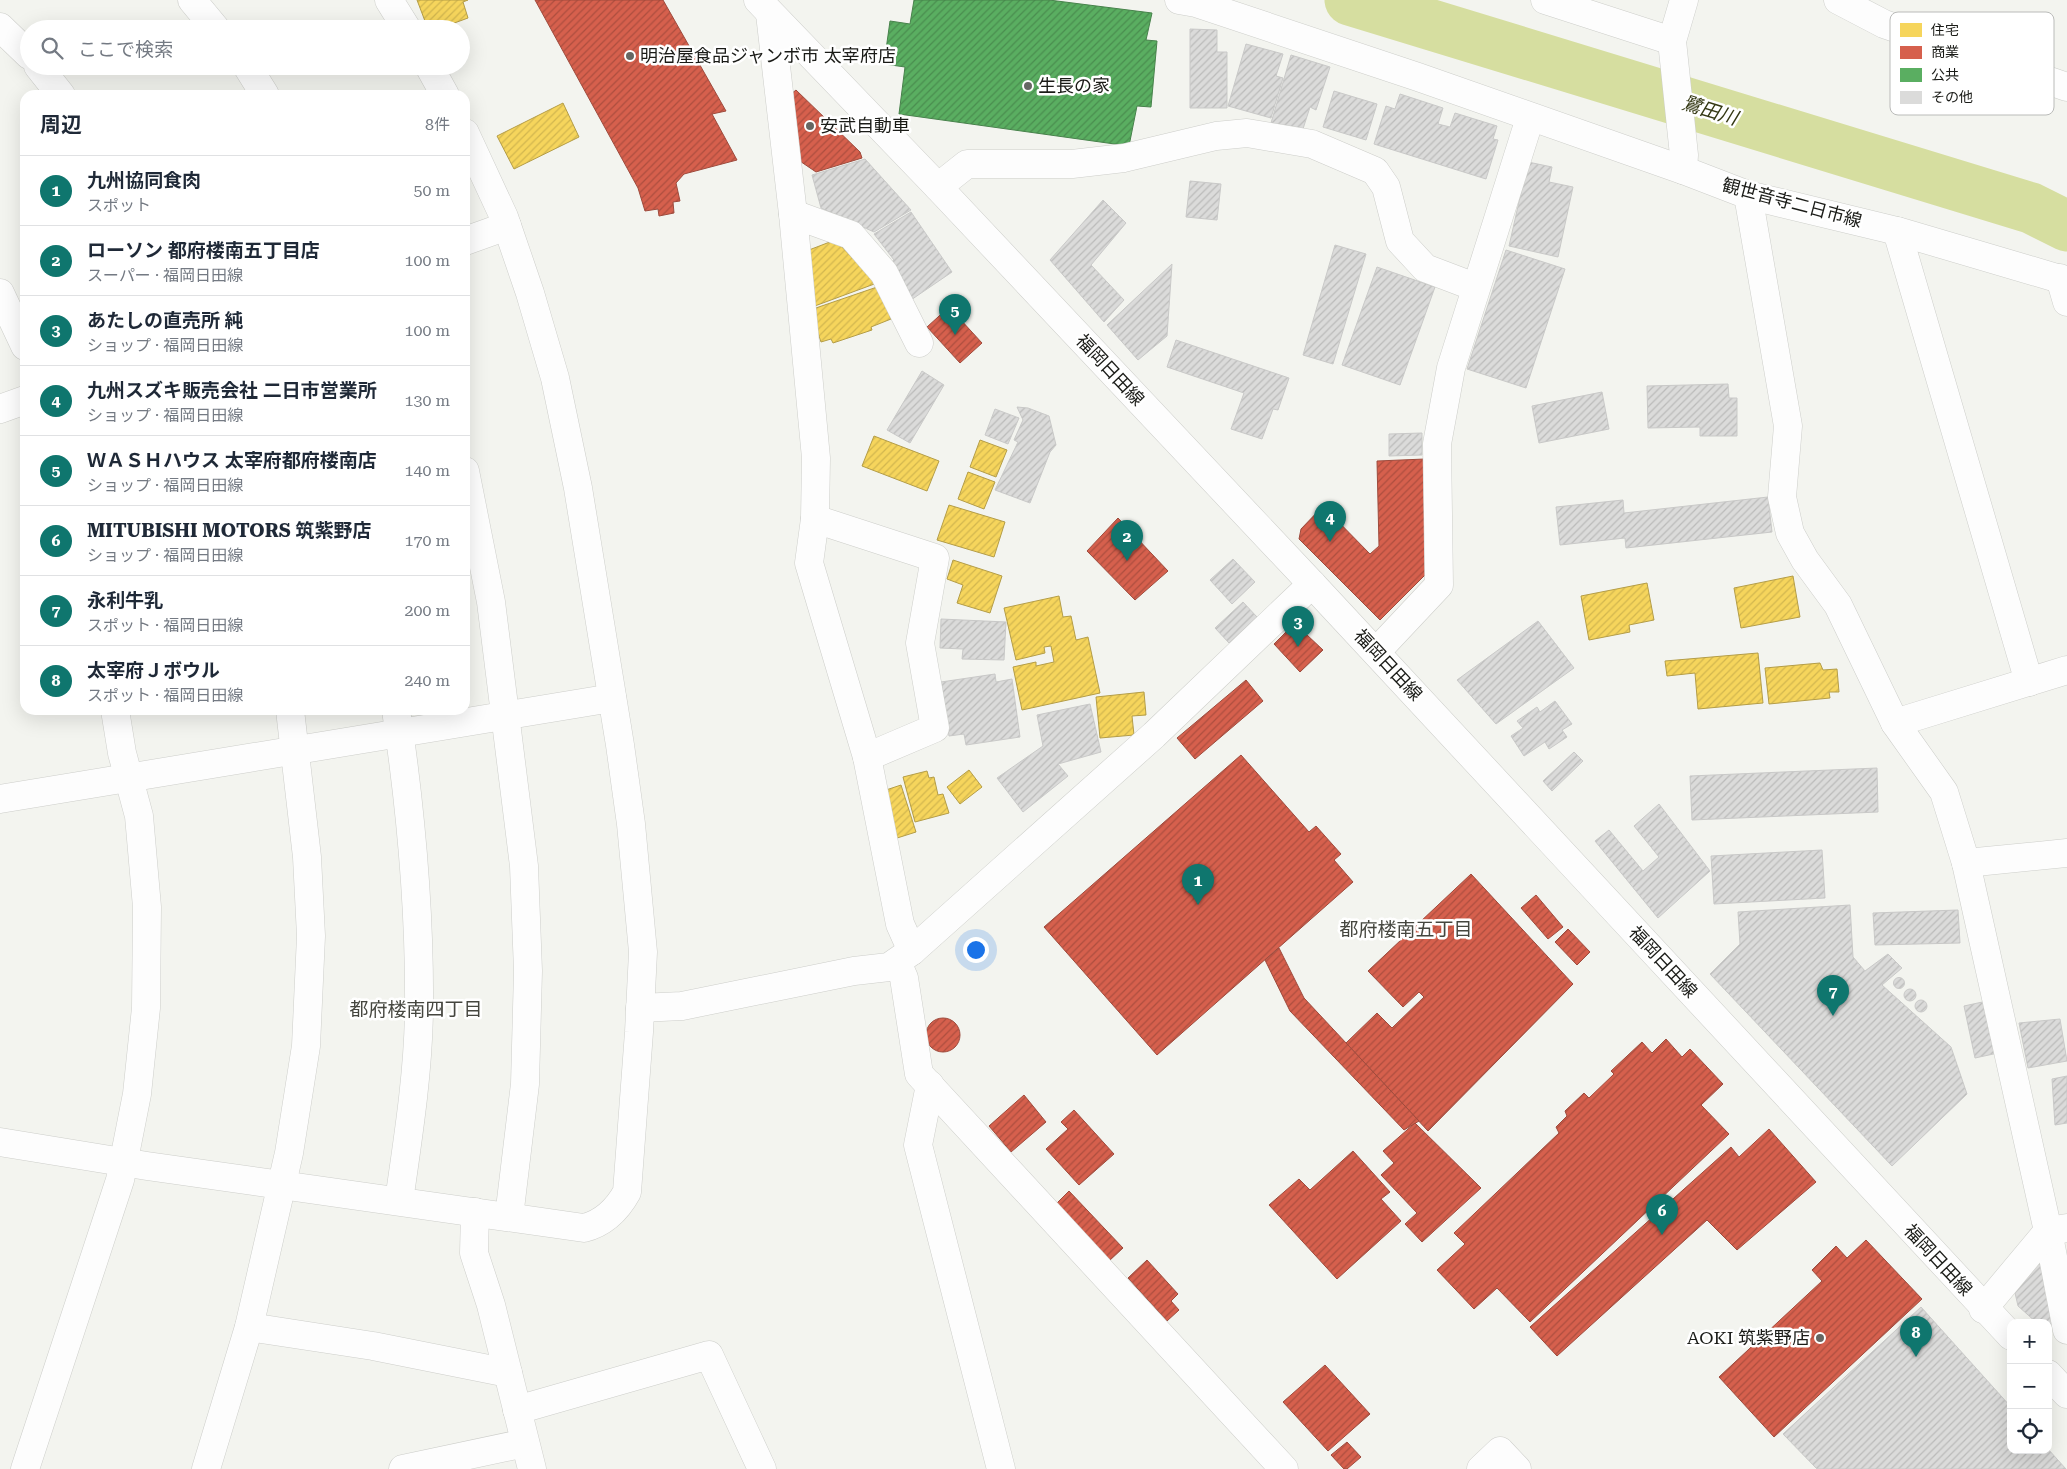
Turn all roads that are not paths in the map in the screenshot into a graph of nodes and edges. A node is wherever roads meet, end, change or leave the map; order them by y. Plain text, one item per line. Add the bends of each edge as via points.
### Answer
1 (192, 0) edge
2 (390, 0) edge
3 (1180, 0) edge
4 (1545, 0) edge
5 (1684, 0) edge
6 (1838, 0) edge
7 (764, 7) edge
8 (209, 20) edge
9 (402, 20) edge
10 (1890, 26) edge
11 (0, 27) edge
12 (1672, 41) junction
13 (20, 46) edge
14 (45, 75) edge
15 (253, 75) edge
16 (434, 75) edge
17 (2054, 83) edge
18 (2067, 87) edge
19 (57, 90) edge
20 (262, 90) edge
21 (442, 90) edge
22 (1530, 118) junction
23 (470, 144) edge
24 (1684, 163) junction
25 (938, 187) junction
26 (1748, 195) junction
27 (793, 214) junction
28 (507, 226) junction
29 (1897, 231) junction
30 (470, 239) edge
31 (1475, 287) junction
32 (2065, 287) edge
33 (0, 293) edge
34 (20, 335) edge
35 (918, 342) dead end
36 (20, 402) edge
37 (0, 409) edge
38 (470, 496) edge
39 (815, 518) junction
40 (1312, 584) junction
41 (1376, 652) junction
42 (2067, 670) edge
43 (2029, 682) junction
44 (612, 698) junction
45 (115, 715) edge
46 (290, 715) edge
47 (505, 716) junction
48 (398, 722) edge
49 (1895, 723) junction
50 (294, 752) junction
51 (867, 757) junction
52 (131, 779) junction
53 (0, 800) edge
54 (2067, 853) edge
55 (1966, 863) junction
56 (904, 957) junction
57 (640, 1008) junction
58 (930, 1085) junction
59 (0, 1142) edge
60 (124, 1162) junction
61 (281, 1185) junction
62 (399, 1201) junction
63 (475, 1212) junction
64 (509, 1217) junction
65 (2057, 1229) edge
66 (1983, 1309) junction
67 (249, 1327) junction
68 (2067, 1330) edge
69 (2007, 1332) edge
70 (508, 1373) junction
71 (517, 1410) junction
72 (525, 1443) junction
73 (25, 1469) edge
74 (206, 1469) edge
75 (403, 1469) edge
76 (532, 1469) edge
77 (762, 1469) edge
78 (1001, 1469) edge
79 (1284, 1469) edge
80 (1481, 1469) edge
81 (1517, 1469) edge

1 - 8 street
2 - 9 street
3 - 22 street, 観世音寺二日市線 via 1408,74
4 - 12 street
5 - 12 street
6 - 10 street
7 - 25 street, 福岡日田線
7 - 27 street
11 - 13 street
12 - 24 street
14 - 19 street
15 - 20 street
16 - 21 street
17 - 18 street
22 - 24 street, 観世音寺二日市線
22 - 31 street
23 - 28 street
24 - 26 street, 観世音寺二日市線
25 - 31 street via 967,164 1072,164 1124,158 1216,136 1247,133 1312,144 1375,171 1386,186 1400,241 1425,268
25 - 40 street, 福岡日田線
26 - 29 street, 観世音寺二日市線
26 - 49 street via 1788,426 1782,497 1790,534 1838,605
27 - 35 street via 851,235 884,273
27 - 39 street via 816,458
28 - 30 street
28 - 44 street via 554,378 578,488
29 - 32 street, 観世音寺二日市線
29 - 43 street
31 - 41 street via 1450,368 1437,444 1439,585
33 - 34 street
36 - 37 street
38 - 47 street via 491,602
39 - 51 street via 809,563
39 - 51 street via 935,558 920,643 935,728
40 - 41 street, 福岡日田線
40 - 56 street via 1154,735
41 - 66 street, 福岡日田線
42 - 43 street
43 - 49 street
44 - 47 street
44 - 57 street via 632,824 642,952
45 - 52 street
46 - 50 street
47 - 48 street
47 - 64 street via 524,866 528,971 526,1084
48 - 50 street
48 - 62 street via 417,897 419,1014 412,1107
49 - 55 street via 1944,792
50 - 52 street
50 - 61 street via 307,857 311,936 306,1046
51 - 56 street
52 - 53 street
52 - 60 street via 140,816 146,889 146,1008 137,1094
54 - 55 street
55 - 65 street
56 - 57 street via 889,967 854,971 682,1006
56 - 58 street via 904,978 919,1074
57 - 64 street via 627,1192 618,1207 596,1225 584,1228
58 - 78 street via 918,1145
58 - 79 street
59 - 60 street
60 - 61 street
60 - 73 street
61 - 62 street
61 - 67 street
62 - 63 street
63 - 64 street
63 - 70 street via 474,1253
65 - 66 street
65 - 68 street
66 - 69 street, 福岡日田線
67 - 70 street via 373,1346
67 - 74 street
70 - 71 street
71 - 72 street
71 - 77 street via 709,1355
72 - 75 street
72 - 76 street
80 - 81 street via 1500,1451

